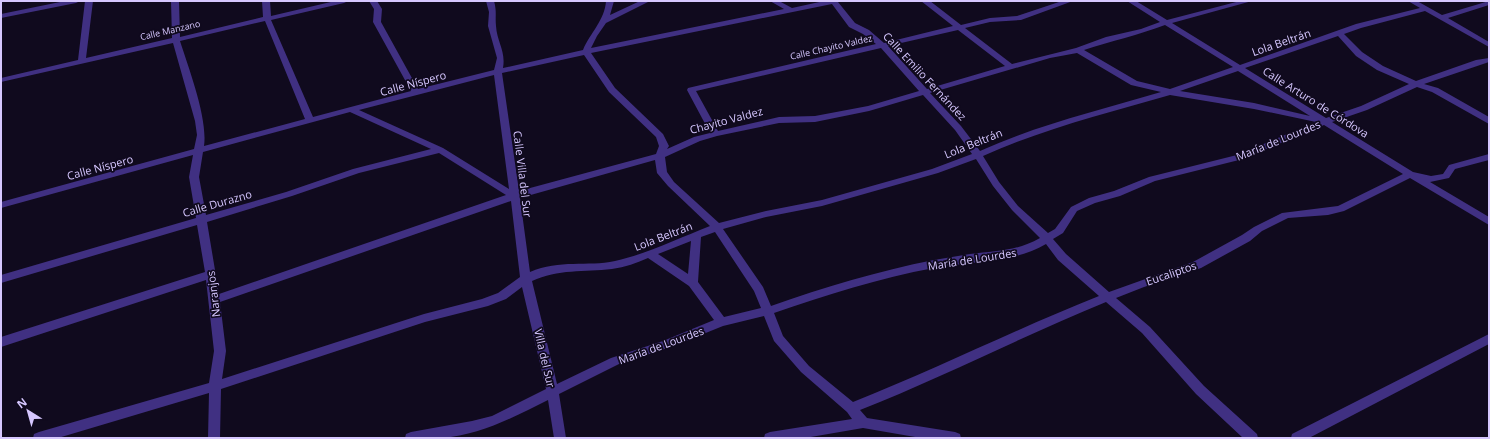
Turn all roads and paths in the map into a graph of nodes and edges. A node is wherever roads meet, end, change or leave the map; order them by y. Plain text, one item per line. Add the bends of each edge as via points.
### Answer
1 (76, 1) edge
2 (90, 1) edge
3 (175, 1) edge
4 (266, 1) edge
5 (344, 1) edge
6 (373, 1) edge
7 (490, 1) edge
8 (646, 1) edge
9 (774, 1) edge
10 (834, 1) edge
11 (925, 1) edge
12 (1069, 1) edge
13 (1131, 1) edge
14 (1248, 1) edge
15 (1412, 1) edge
16 (608, 3) edge
17 (1489, 3) edge
18 (1425, 9) junction
19 (791, 10) junction
20 (1, 16) edge
21 (267, 18) junction
22 (1441, 18) junction
23 (602, 22) junction
24 (1164, 23) junction
25 (958, 28) junction
26 (1340, 34) junction
27 (176, 39) junction
28 (1489, 45) edge
29 (882, 46) junction
30 (1078, 50) junction
31 (586, 52) junction
32 (1489, 60) edge
33 (82, 61) junction
34 (1011, 67) junction
35 (1240, 69) junction
36 (498, 72) junction
37 (1, 80) edge
38 (1416, 84) junction
39 (925, 92) junction
40 (1170, 92) junction
41 (416, 93) junction
42 (352, 110) junction
43 (310, 121) junction
44 (1326, 121) junction
45 (1489, 121) edge
46 (715, 134) junction
47 (200, 150) junction
48 (440, 150) junction
49 (978, 155) junction
50 (660, 156) junction
51 (1489, 156) edge
52 (1410, 174) junction
53 (514, 196) junction
54 (1, 205) edge
55 (201, 220) junction
56 (1489, 222) edge
57 (717, 227) junction
58 (696, 236) junction
59 (1047, 238) junction
60 (650, 254) junction
61 (211, 274) junction
62 (1, 279) edge
63 (526, 279) junction
64 (693, 283) junction
65 (1106, 297) junction
66 (213, 300) junction
67 (768, 311) junction
68 (721, 322) junction
69 (1489, 339) edge
70 (1, 342) edge
71 (215, 386) junction
72 (553, 392) junction
73 (851, 408) junction
74 (863, 423) junction
75 (39, 438) edge
76 (214, 438) edge
77 (411, 438) edge
78 (560, 438) edge
79 (770, 438) edge
80 (955, 438) edge
81 (1252, 438) edge
82 (1297, 438) edge

1 - 20 street
2 - 33 street
3 - 27 street, Naranjos
4 - 21 street
5 - 21 street, Calle Manzano
6 - 41 street via 378,9 377,22
7 - 36 street, Calle Villa del Sur via 493,12 492,26 501,58
8 - 23 street
9 - 19 street
10 - 19 street, Calle Níspero
10 - 29 street, Calle Emilio Fernández via 852,25 866,32
11 - 25 street
12 - 25 street, Calle Chayito Valdez via 1018,18 990,20
13 - 24 street, Calle Arturo de Córdova
14 - 24 street
15 - 18 street
16 - 23 street
17 - 22 street
18 - 22 street
18 - 26 street, Lola Beltrán via 1359,26
19 - 31 street, Calle Níspero
21 - 27 street, Calle Manzano
21 - 43 street
22 - 28 street
23 - 31 street
24 - 30 street via 1143,32 1109,39
24 - 35 street, Calle Arturo de Córdova
25 - 29 street, Calle Chayito Valdez
25 - 34 street
26 - 35 street, Lola Beltrán
26 - 38 street via 1370,62
27 - 33 street, Calle Manzano
27 - 47 street, Naranjos via 200,121
29 - 39 street, Calle Emilio Fernández
29 - 46 street, Calle Chayito Valdez via 691,90
30 - 34 street
30 - 40 street via 1134,83
31 - 36 street, Calle Níspero
31 - 50 street via 612,90 660,136 664,146
32 - 38 street, María de Lourdes
33 - 37 street, Calle Manzano
34 - 39 street
35 - 40 street, Lola Beltrán
35 - 44 street, Calle Arturo de Córdova
36 - 41 street, Calle Níspero
36 - 53 street, Calle Villa del Sur
38 - 44 street, María de Lourdes via 1364,108
38 - 45 street via 1452,98
39 - 46 street, Chayito Valdez via 836,116 779,120
39 - 49 street, Calle Emilio Fernández via 958,128
40 - 44 street
40 - 49 street, Lola Beltrán via 1038,131
41 - 42 street, Calle Níspero
42 - 43 street, Calle Níspero
42 - 48 street
43 - 47 street, Calle Níspero
44 - 52 street, Calle Arturo de Córdova
44 - 59 street, María de Lourdes via 1240,157 1152,179 1117,194 1092,200 1074,209 1059,231
46 - 50 street, Chayito Valdez via 697,139
47 - 54 street, Calle Níspero
47 - 55 street, Naranjos via 194,177
48 - 53 street
48 - 55 street, Calle Durazno via 356,171
49 - 57 street, Lola Beltrán via 935,171 822,203
49 - 59 street, Calle Emilio Fernández via 1015,208
50 - 53 street, Chayito Valdez
50 - 57 street via 662,173
51 - 52 street via 1452,167 1446,176 1431,179
52 - 56 street, Calle Arturo de Córdova
52 - 65 street, Eucaliptos via 1341,209 1286,215 1197,265
53 - 63 street, Calle Villa del Sur
53 - 66 street, Chayito Valdez
55 - 61 street, Naranjos
55 - 62 street, Calle Durazno
57 - 58 street, Lola Beltrán
57 - 67 street via 760,290
58 - 60 street, Lola Beltrán
58 - 64 street
59 - 65 street, Calle Emilio Fernández via 1062,257
59 - 67 street, María de Lourdes via 1031,248 1003,255 934,264 874,277
60 - 63 street, Lola Beltrán via 613,265 566,268 539,273
60 - 64 street
61 - 66 street, Naranjos
61 - 70 street
63 - 71 street, Lola Beltrán via 502,296 484,303 424,318
63 - 72 street, Villa del Sur
64 - 68 street
65 - 73 street, Eucaliptos
65 - 81 street, Calle Emilio Fernández via 1146,330 1200,390
66 - 71 street, Naranjos via 220,351
67 - 68 street, María de Lourdes
67 - 73 street via 778,338 805,369
68 - 72 street, María de Lourdes via 667,344 615,361
69 - 82 street
71 - 75 street, Lola Beltrán
71 - 76 street, Naranjos
72 - 77 street, María de Lourdes via 495,420 472,427
72 - 78 street, Villa del Sur
73 - 74 street
74 - 79 street
74 - 80 street

